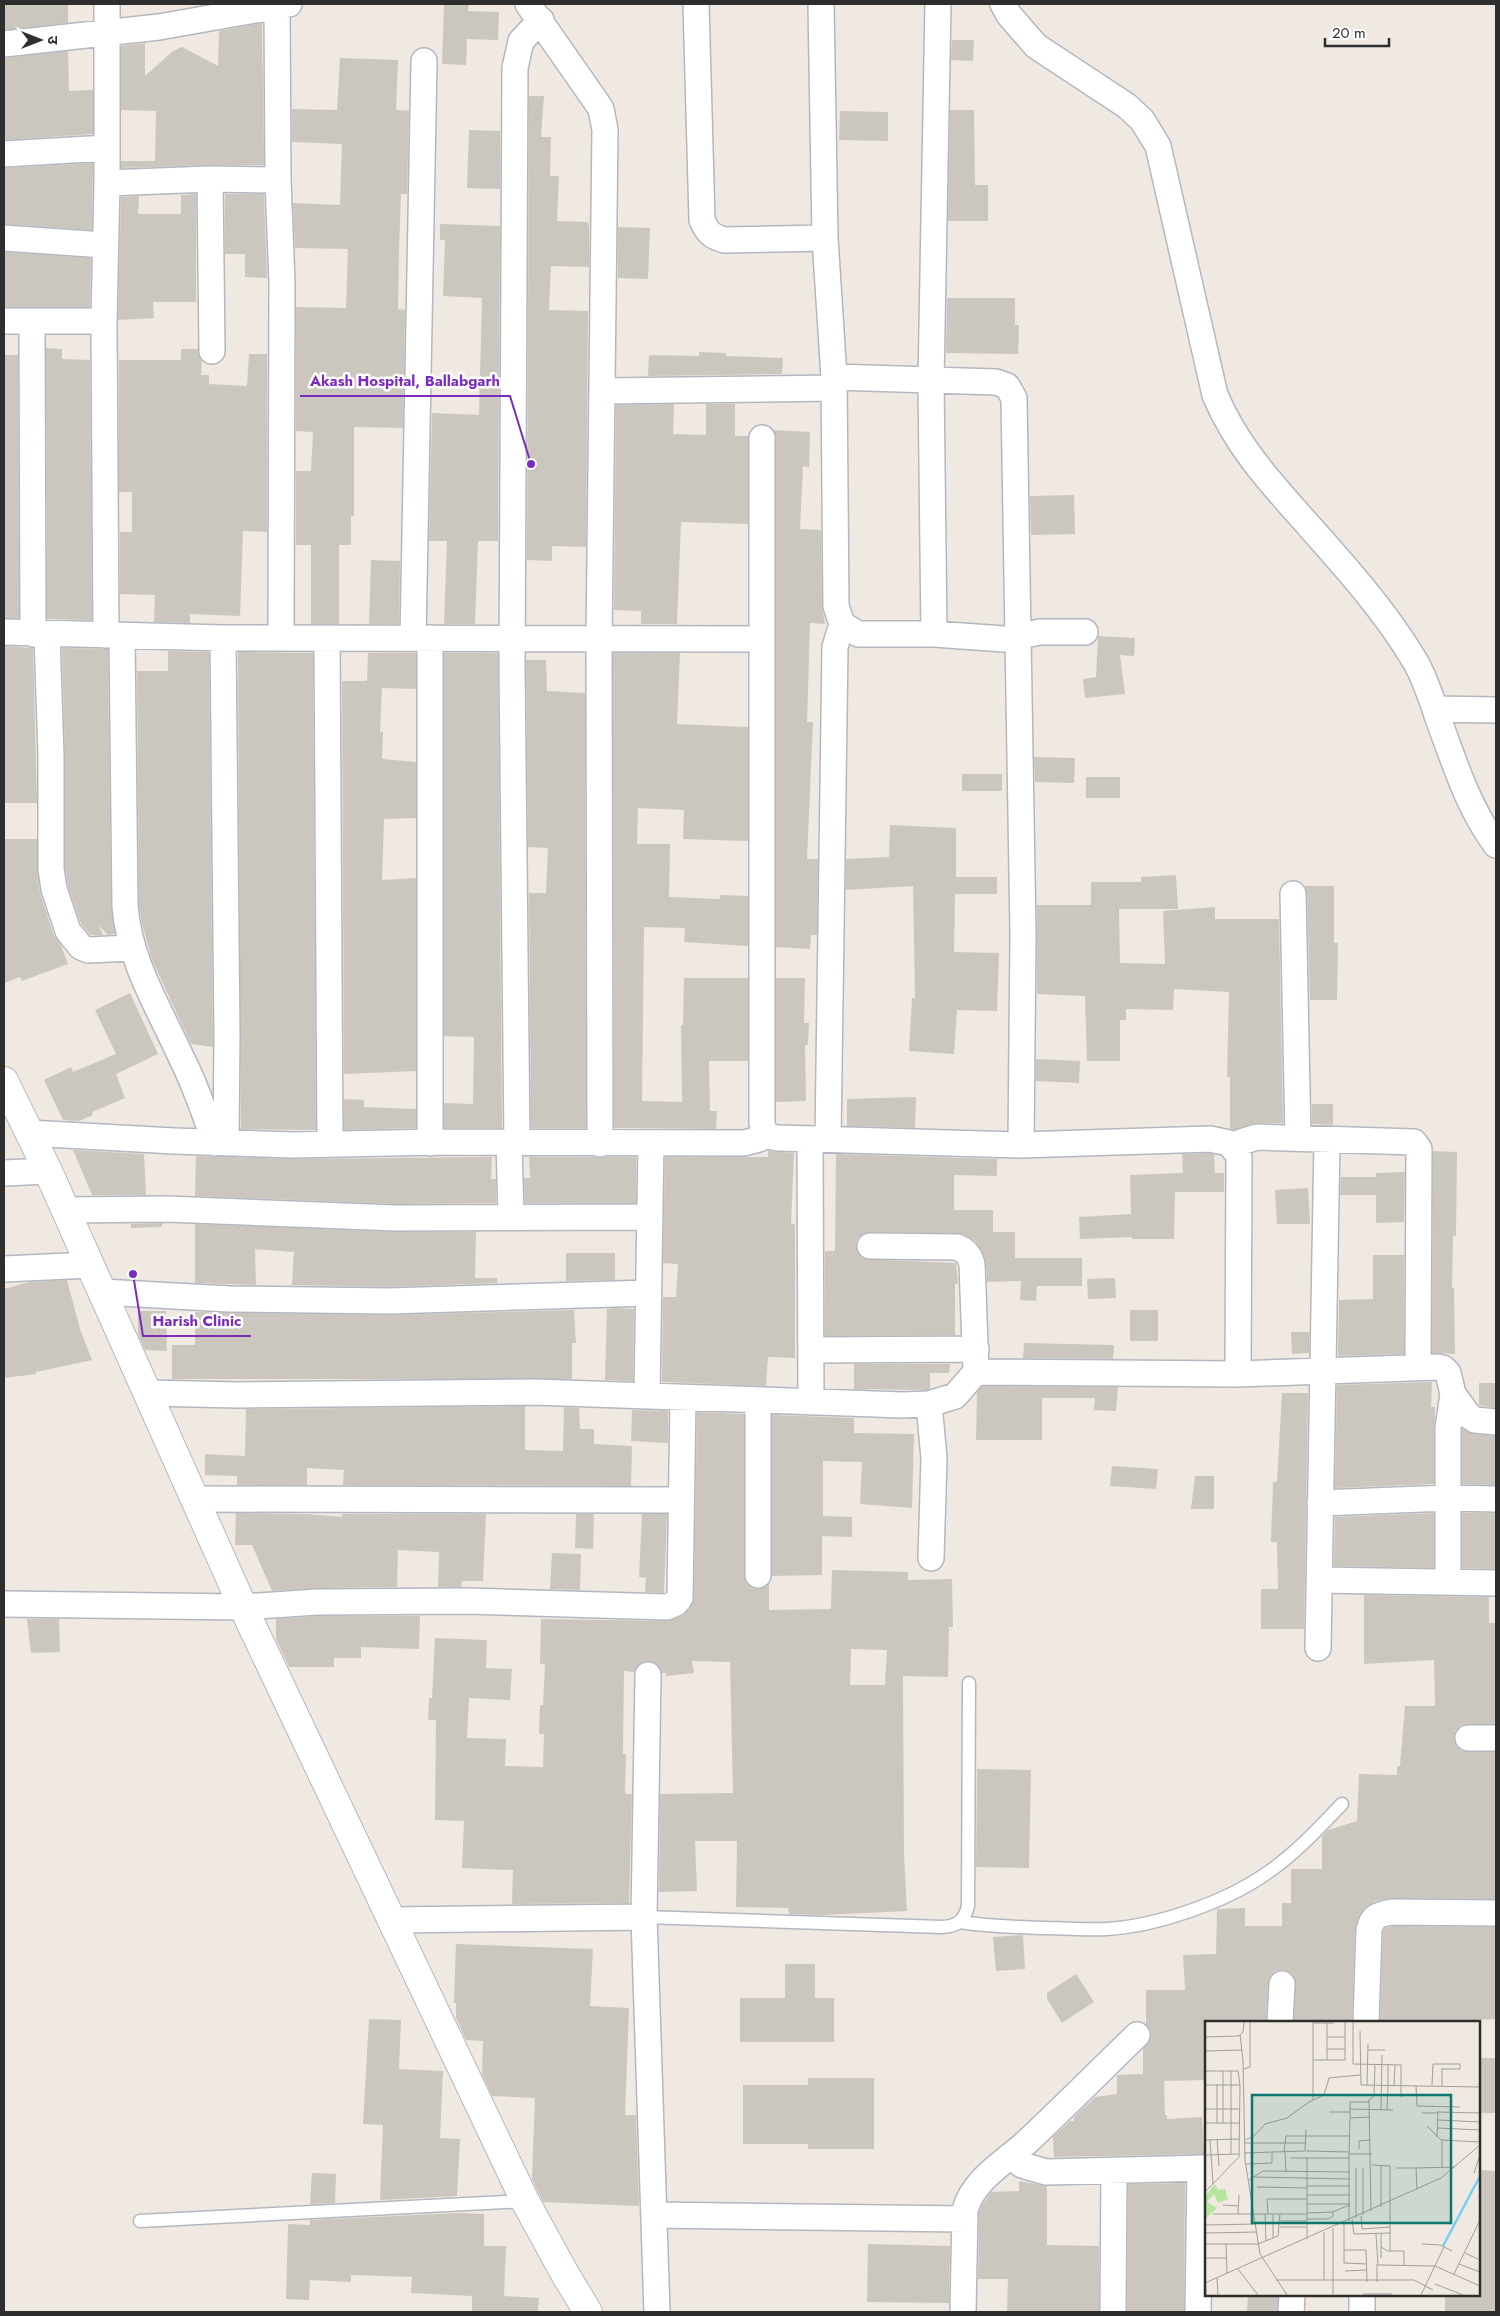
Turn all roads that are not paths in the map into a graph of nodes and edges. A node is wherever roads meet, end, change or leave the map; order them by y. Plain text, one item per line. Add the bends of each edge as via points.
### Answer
1 (107, 4) edge
2 (696, 4) edge
3 (821, 4) edge
4 (938, 4) edge
5 (1003, 4) edge
6 (283, 5) edge
7 (535, 12) edge
8 (108, 31) junction
9 (4, 44) edge
10 (424, 61) dead end
11 (106, 148) junction
12 (4, 154) edge
13 (210, 179) junction
14 (278, 180) junction
15 (107, 183) junction
16 (4, 238) edge
17 (825, 238) junction
18 (104, 245) junction
19 (4, 321) edge
20 (32, 321) junction
21 (104, 321) junction
22 (212, 352) dead end
23 (930, 381) junction
24 (834, 382) junction
25 (602, 391) junction
26 (762, 438) dead end
27 (842, 624) junction
28 (4, 632) edge
29 (1085, 632) dead end
30 (40, 634) junction
31 (934, 634) junction
32 (114, 636) junction
33 (281, 637) junction
34 (223, 638) junction
35 (328, 638) junction
36 (422, 638) junction
37 (514, 638) junction
38 (599, 638) junction
39 (1019, 638) junction
40 (762, 640) junction
41 (1435, 709) junction
42 (1496, 710) edge
43 (1496, 845) edge
44 (1293, 894) dead end
45 (131, 948) junction
46 (4, 1081) edge
47 (29, 1133) junction
48 (766, 1134) junction
49 (1298, 1138) junction
50 (819, 1139) junction
51 (1327, 1140) junction
52 (430, 1142) junction
53 (220, 1143) junction
54 (513, 1143) junction
55 (330, 1144) junction
56 (600, 1144) junction
57 (651, 1144) junction
58 (1022, 1145) junction
59 (1234, 1148) junction
60 (48, 1172) junction
61 (4, 1173) edge
62 (65, 1210) junction
63 (511, 1217) junction
64 (650, 1217) junction
65 (870, 1246) dead end
66 (90, 1265) junction
67 (4, 1269) edge
68 (102, 1292) junction
69 (648, 1293) junction
70 (811, 1350) junction
71 (976, 1361) junction
72 (1418, 1367) junction
73 (1322, 1372) junction
74 (1238, 1374) junction
75 (148, 1393) junction
76 (1453, 1394) junction
77 (647, 1396) junction
78 (683, 1398) junction
79 (758, 1400) junction
80 (811, 1402) junction
81 (929, 1404) junction
82 (1496, 1422) edge
83 (1448, 1498) junction
84 (194, 1499) junction
85 (1496, 1499) edge
86 (681, 1500) junction
87 (1320, 1503) junction
88 (930, 1558) dead end
89 (758, 1575) dead end
90 (1320, 1580) junction
91 (1448, 1582) junction
92 (1496, 1584) edge
93 (4, 1604) edge
94 (243, 1607) junction
95 (1318, 1648) dead end
96 (648, 1675) dead end
97 (968, 1683) dead end
98 (1468, 1738) dead end
99 (1496, 1738) edge
100 (1342, 1804) dead end
101 (1496, 1913) edge
102 (644, 1917) junction
103 (392, 1920) junction
104 (960, 1922) junction
105 (1282, 1984) dead end
106 (1280, 2021) edge
107 (1366, 2021) edge
108 (1137, 2035) dead end
109 (1011, 2156) junction
110 (1203, 2168) edge
111 (1114, 2170) junction
112 (525, 2201) junction
113 (655, 2215) junction
114 (965, 2220) junction
115 (140, 2221) dead end
116 (1292, 2296) edge
117 (1362, 2296) edge
118 (588, 2312) edge
119 (657, 2312) edge
120 (963, 2312) edge
121 (1113, 2312) edge
122 (1198, 2312) edge
123 (1291, 2312) edge
124 (1362, 2312) edge

1 - 8 street
2 - 17 street via 702,220 706,230 714,237 726,240
3 - 17 street
4 - 23 street
5 - 41 street via 1036,46 1127,106 1142,120 1158,146 1215,395 1223,414 1238,441 1263,473 1389,624 1415,662
6 - 8 street via 168,26
6 - 14 street
7 - 25 street via 604,118
7 - 37 street via 521,41 515,68
8 - 9 street
8 - 11 street
10 - 36 street
11 - 12 street
11 - 15 street
13 - 14 street
13 - 15 street
13 - 22 street
14 - 33 street via 282,282
15 - 18 street
16 - 18 street
17 - 24 street
18 - 21 street
19 - 20 street
20 - 21 street
20 - 30 street
21 - 32 street
23 - 24 street
23 - 31 street
23 - 39 street via 996,382 1012,391
24 - 25 street
24 - 27 street via 836,606
25 - 38 street
26 - 40 street
27 - 31 street via 858,634
27 - 50 street via 835,647
28 - 30 street
29 - 39 street via 1040,632
30 - 32 street
30 - 45 street via 51,756 51,869 54,888 68,931 80,947 88,950
31 - 39 street
32 - 34 street
32 - 45 street via 125,906
33 - 34 street
33 - 35 street
34 - 53 street via 227,1027
35 - 36 street
35 - 55 street
36 - 37 street
36 - 52 street
37 - 38 street
37 - 54 street
38 - 40 street
38 - 56 street
39 - 58 street
40 - 48 street via 762,1123
41 - 42 street
41 - 43 street via 1464,789
44 - 49 street
45 - 53 street
46 - 47 street
47 - 53 street
47 - 60 street
48 - 50 street via 780,1138
48 - 57 street via 744,1143
49 - 51 street
49 - 59 street via 1257,1137
50 - 58 street
50 - 70 street
51 - 72 street via 1407,1141 1414,1142 1419,1149
51 - 73 street
52 - 54 street
52 - 55 street
53 - 55 street
54 - 56 street
54 - 63 street
56 - 57 street
57 - 64 street
58 - 59 street via 1210,1139 1229,1143
59 - 74 street via 1239,1156
60 - 61 street
60 - 62 street
62 - 63 street via 167,1209 396,1218
62 - 66 street
63 - 64 street
64 - 69 street
65 - 71 street via 957,1247 965,1250 972,1264
66 - 67 street
66 - 68 street
68 - 69 street via 389,1301
68 - 75 street
69 - 77 street
70 - 71 street
70 - 80 street
71 - 74 street
71 - 81 street via 955,1396
72 - 73 street
72 - 76 street via 1442,1368 1448,1373
73 - 74 street
73 - 87 street
75 - 77 street via 276,1395 487,1391
75 - 84 street
76 - 82 street via 1475,1420
76 - 83 street via 1448,1428
77 - 78 street
78 - 79 street
78 - 86 street
79 - 80 street
79 - 89 street
80 - 81 street
81 - 88 street via 934,1458
83 - 85 street
83 - 87 street
83 - 91 street
84 - 86 street
84 - 94 street
86 - 94 street via 680,1598 667,1607 468,1601 318,1602
87 - 90 street
90 - 91 street
90 - 95 street
91 - 92 street
93 - 94 street
94 - 103 street
96 - 102 street
97 - 104 lane via 968,1906
98 - 99 street
100 - 104 lane via 1266,1874 1216,1900 1171,1916 1108,1929 993,1928
101 - 107 street via 1392,1912 1377,1915 1371,1920 1369,1930
102 - 103 street
102 - 104 lane via 942,1927
102 - 113 street
103 - 112 street
105 - 106 street
108 - 109 street
109 - 111 street via 1022,2165 1046,2172
109 - 114 street via 993,2170 970,2196
110 - 111 street
110 - 122 street
111 - 121 street
112 - 115 lane
112 - 118 street
113 - 114 street
113 - 119 street
114 - 120 street
116 - 123 street
117 - 124 street

